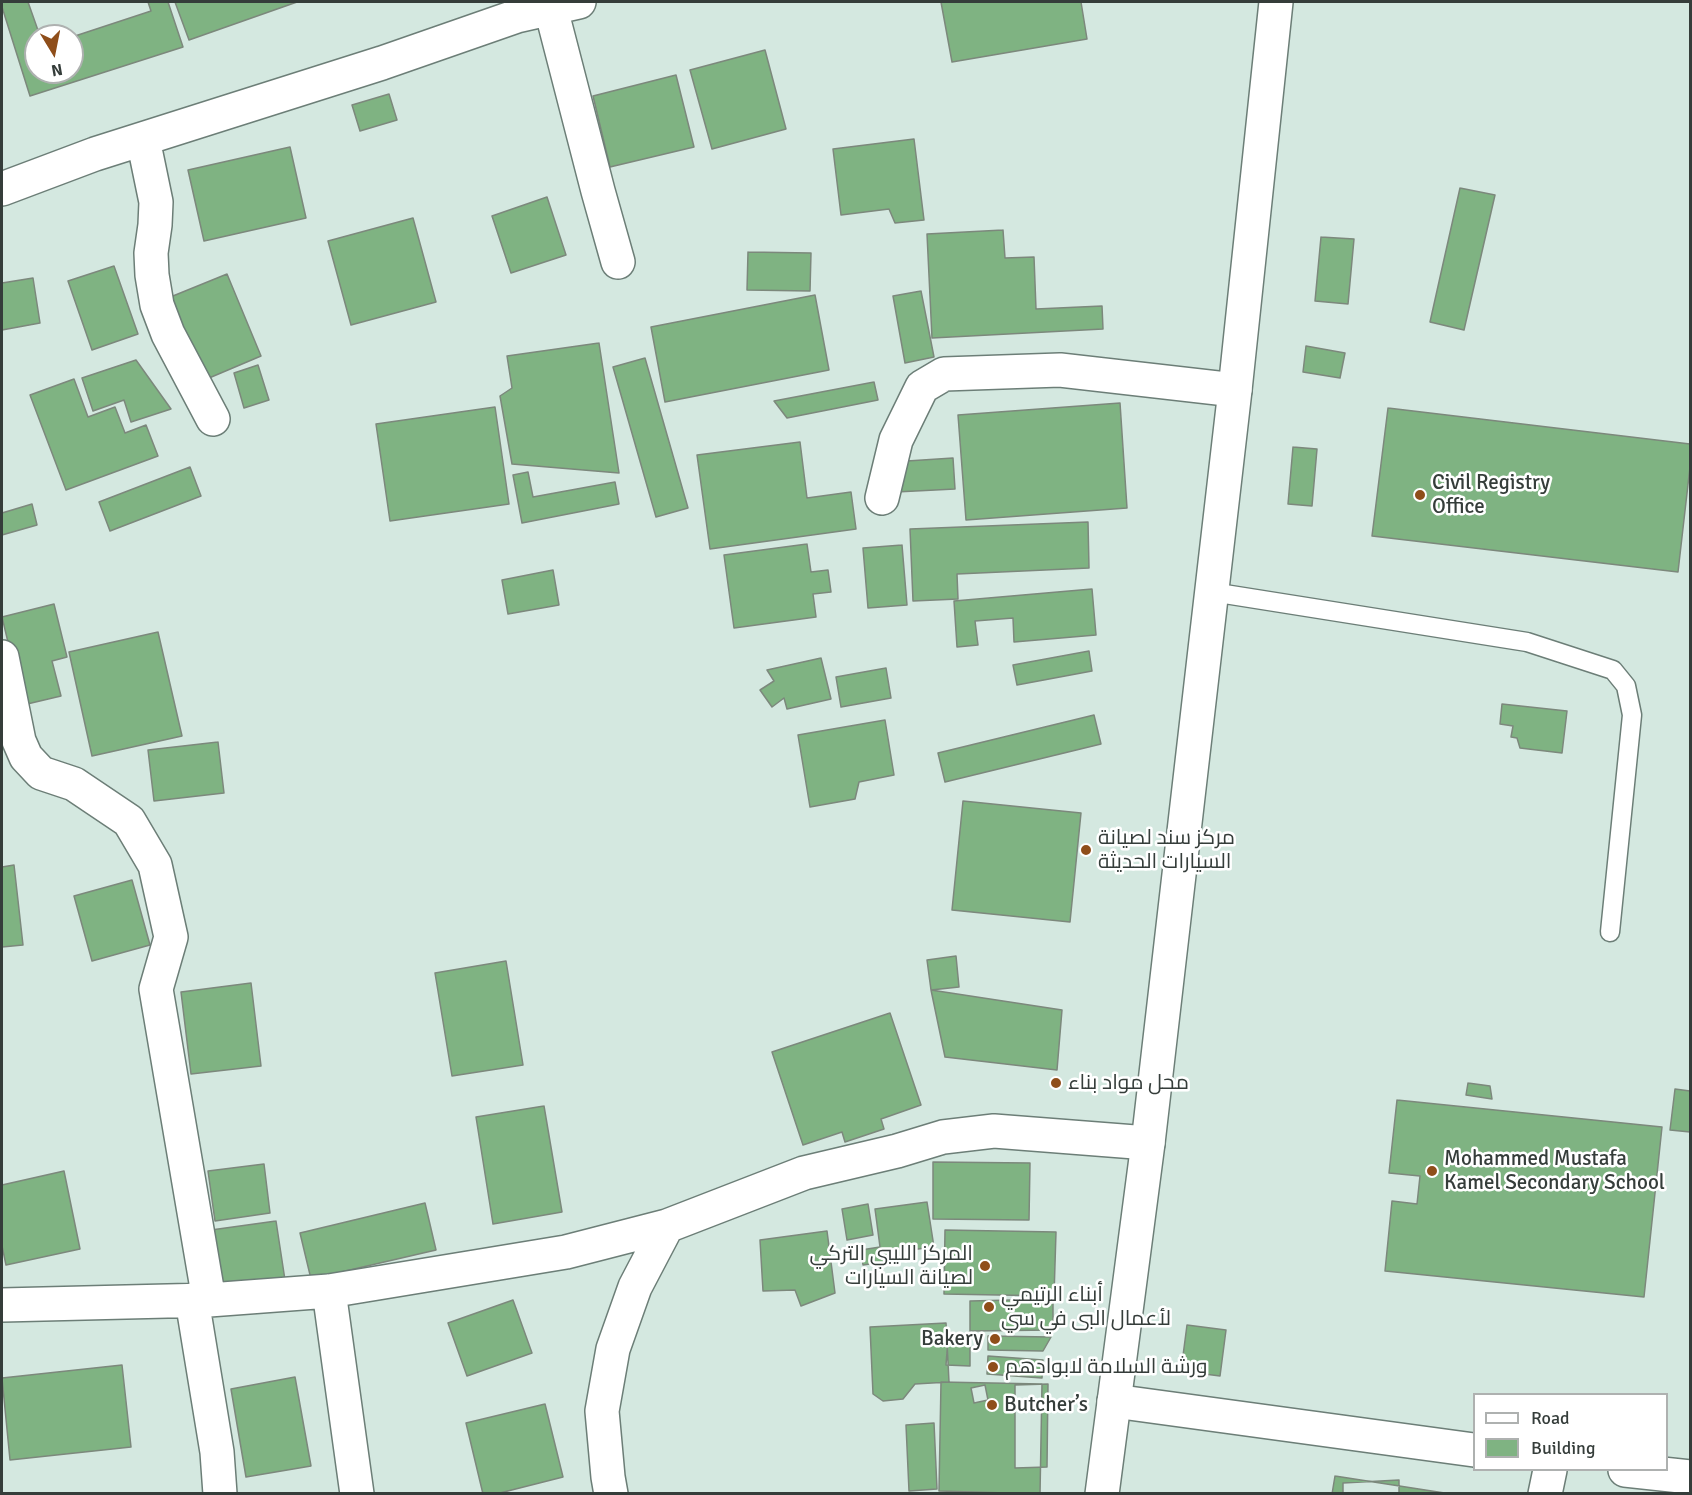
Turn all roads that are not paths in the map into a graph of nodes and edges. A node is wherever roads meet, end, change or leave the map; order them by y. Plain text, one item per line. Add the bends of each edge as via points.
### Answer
1 (1276, 2) edge
2 (565, 5) edge
3 (514, 9) edge
4 (142, 139) junction
5 (2, 189) edge
6 (618, 262) dead end
7 (1235, 390) junction
8 (213, 419) dead end
9 (882, 498) dead end
10 (1212, 592) junction
11 (2, 657) edge
12 (1610, 932) dead end
13 (1148, 1143) junction
14 (667, 1226) junction
15 (329, 1292) junction
16 (201, 1300) junction
17 (2, 1305) edge
18 (1114, 1401) junction
19 (1473, 1450) edge
20 (1550, 1471) edge
21 (1634, 1471) edge
22 (1690, 1477) edge
23 (220, 1494) edge
24 (357, 1494) edge
25 (611, 1494) edge
26 (1102, 1494) edge
27 (1545, 1494) edge

1 - 7 main road
2 - 3 main road
2 - 6 main road via 598,191
3 - 4 main road via 382,63
4 - 5 main road
4 - 8 main road via 156,202 151,253 157,305
7 - 9 main road via 1060,370 944,374 922,387 896,440
7 - 10 main road
10 - 12 lane via 1527,642 1613,670 1626,686 1632,715
10 - 13 main road
11 - 16 main road via 19,741 26,757 41,773 74,784 129,821 155,865 171,937 156,989
13 - 14 main road via 994,1131 943,1137 804,1173
13 - 18 main road
14 - 15 main road via 566,1252
14 - 25 main road via 635,1287 613,1348 602,1411
15 - 16 main road
15 - 24 main road
16 - 17 main road
16 - 23 main road
18 - 19 main road
18 - 26 main road
20 - 27 main road
21 - 22 main road

